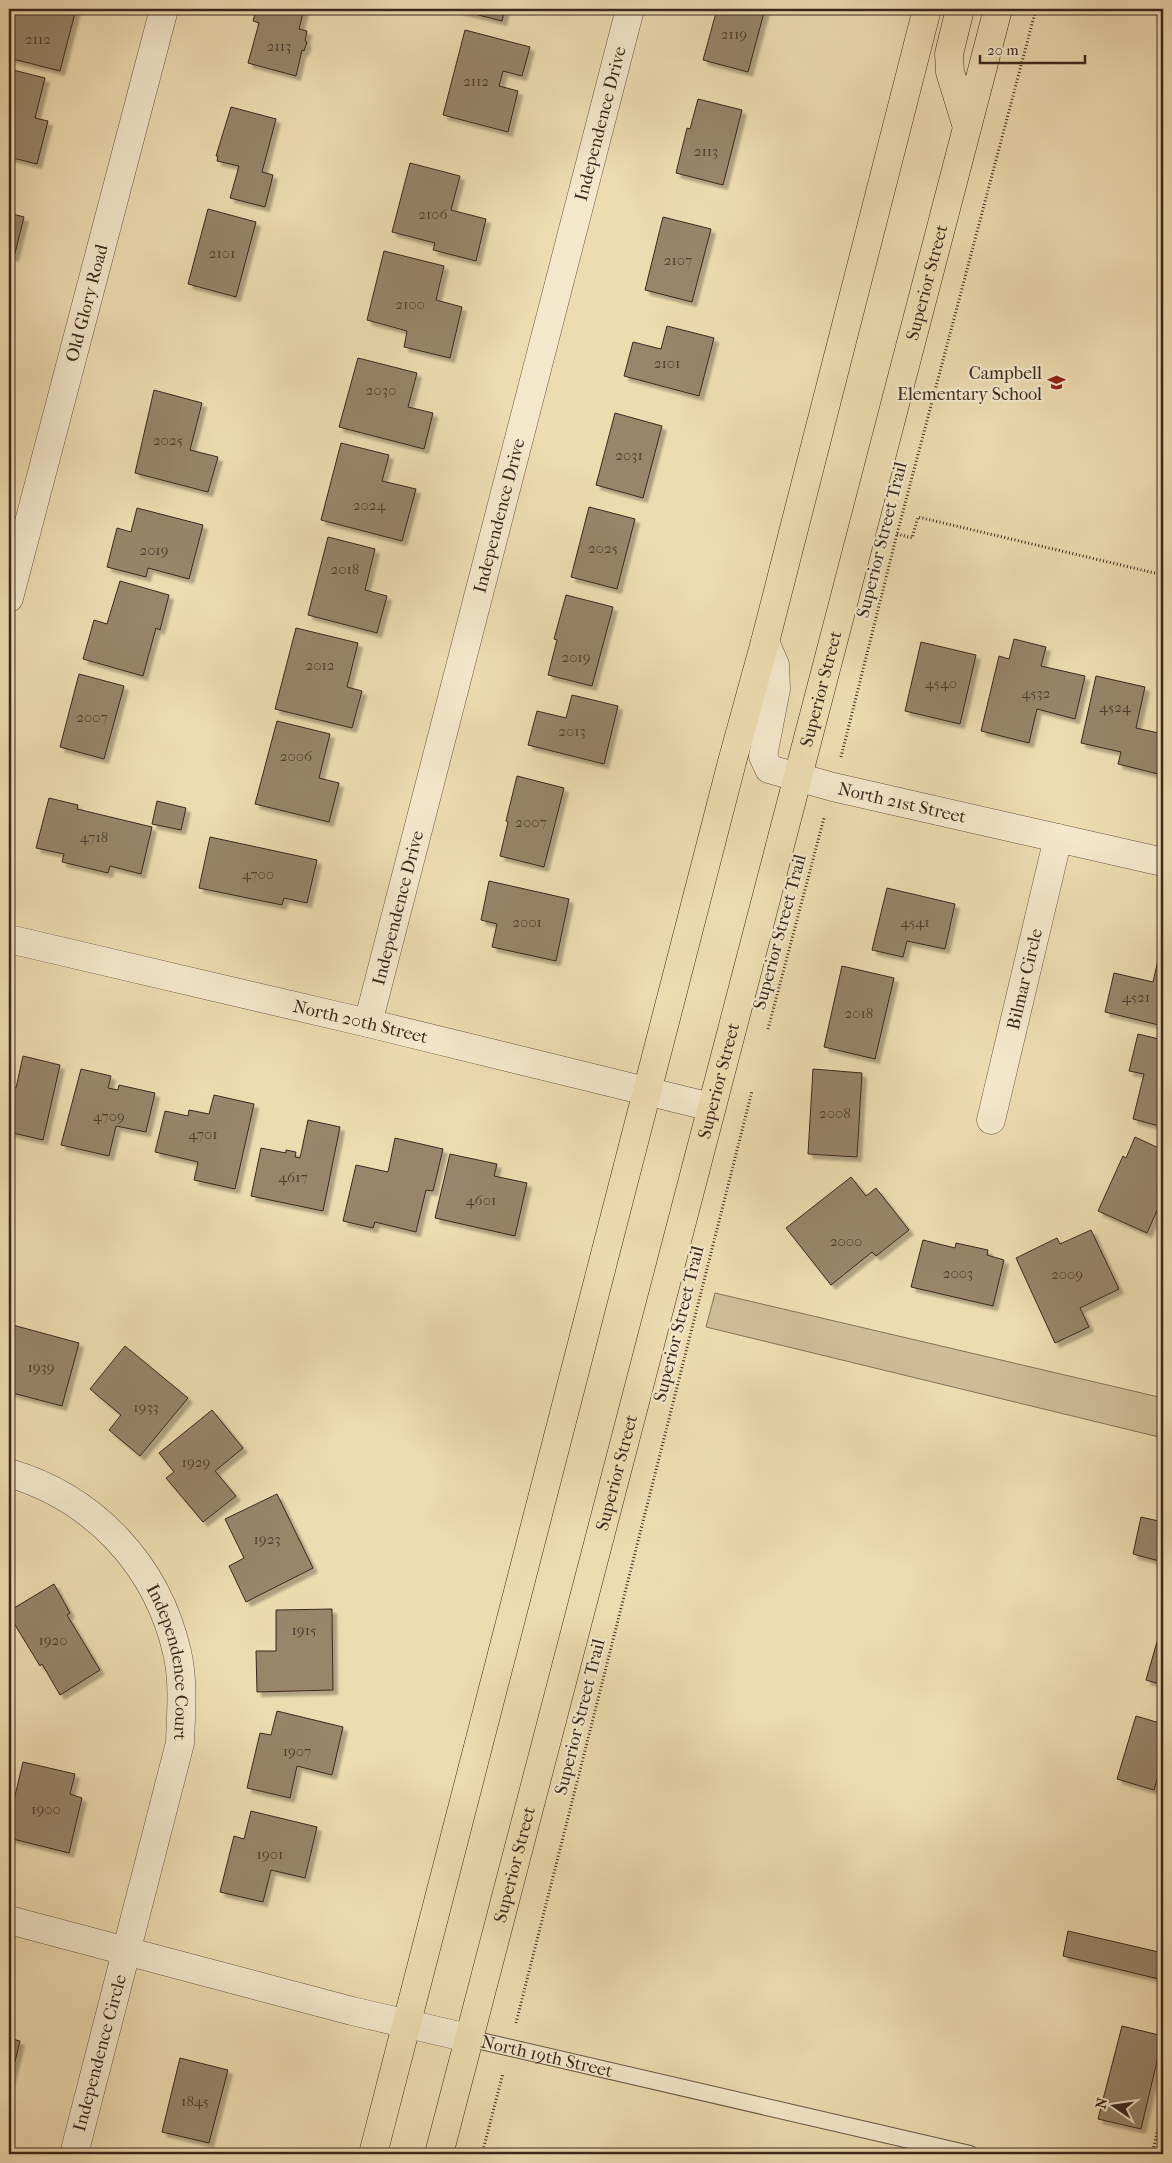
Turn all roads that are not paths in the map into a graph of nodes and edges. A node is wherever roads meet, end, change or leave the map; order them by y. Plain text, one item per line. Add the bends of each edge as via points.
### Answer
1 (164, 9) edge
2 (630, 9) edge
3 (927, 9) edge
4 (960, 9) edge
5 (998, 9) edge
6 (967, 127) junction
7 (9, 598) edge
8 (766, 642) junction
9 (798, 778) junction
10 (1058, 838) junction
11 (1163, 862) edge
12 (9, 939) edge
13 (368, 1023) junction
14 (649, 1091) junction
15 (712, 1107) junction
16 (991, 1120) dead end
17 (9, 1473) edge
18 (9, 1920) edge
19 (127, 1951) junction
20 (408, 2023) junction
21 (468, 2038) junction
22 (74, 2154) edge
23 (373, 2154) edge
24 (438, 2154) edge
25 (970, 2154) edge

1 - 7 street, Old Glory Road
2 - 13 street, Independence Drive
3 - 8 main road
4 - 6 main road via 949,54 950,72
5 - 6 main road, Superior Street
6 - 9 main road, Superior Street
8 - 9 street, North 21st Street via 774,665 776,689 763,756 769,769
8 - 14 main road via 732,762
9 - 10 street, North 21st Street
9 - 15 main road, Superior Street
10 - 11 street, North 21st Street
10 - 16 street, Bilmar Circle
12 - 13 street, North 20th Street
13 - 14 street, North 20th Street
14 - 15 street, North 20th Street
14 - 20 main road
15 - 21 main road, Superior Street
17 - 19 street, Independence Court via 68,1498 117,1537 143,1572 164,1612 178,1653 182,1697 180,1743
18 - 19 street
19 - 20 street, North 19th Street
19 - 22 street, Independence Circle
20 - 21 street, North 19th Street
20 - 23 main road
21 - 24 main road, Superior Street
21 - 25 lane, North 19th Street

